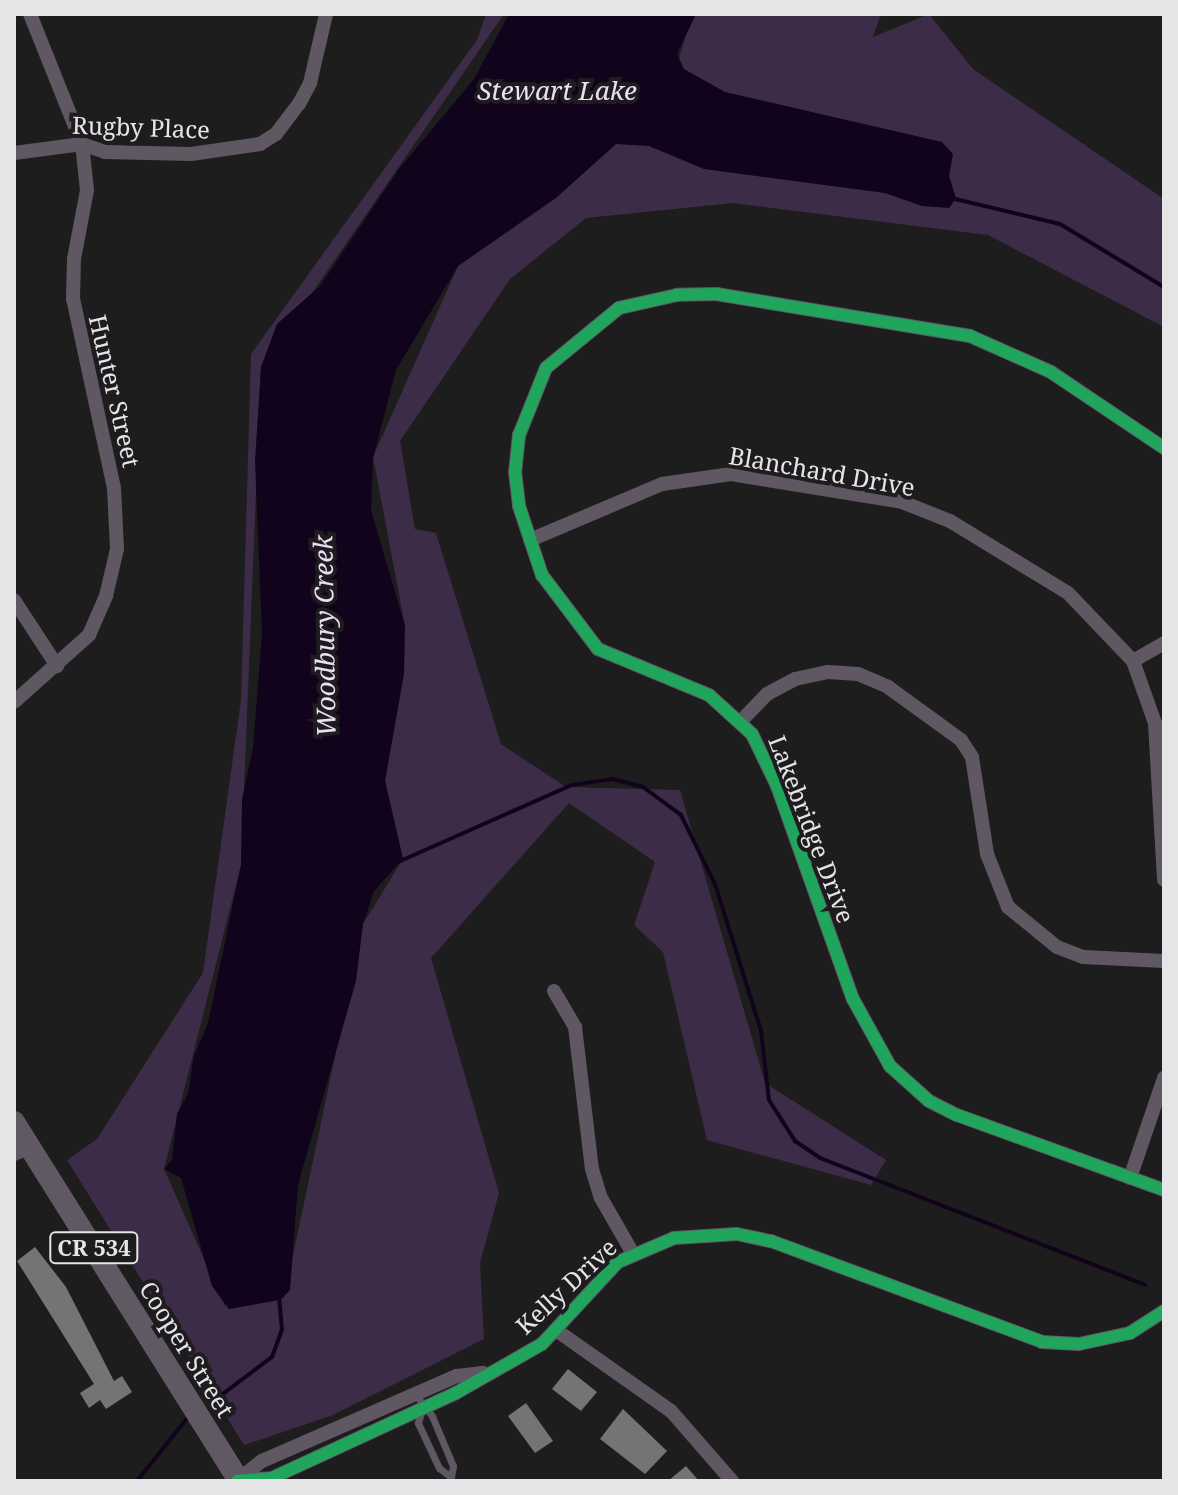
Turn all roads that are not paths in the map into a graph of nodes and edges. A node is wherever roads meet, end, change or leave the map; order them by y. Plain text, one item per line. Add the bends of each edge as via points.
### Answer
1 (30, 14) edge
2 (326, 14) edge
3 (82, 144) junction
4 (14, 153) edge
5 (1164, 448) edge
6 (530, 540) junction
7 (14, 600) edge
8 (1164, 643) edge
9 (1133, 661) junction
10 (57, 666) junction
11 (14, 702) edge
12 (741, 721) junction
13 (1164, 880) edge
14 (1164, 961) edge
15 (554, 991) dead end
16 (1164, 1078) edge
17 (14, 1122) edge
18 (22, 1150) edge
19 (1130, 1178) junction
20 (1164, 1190) edge
21 (632, 1252) junction
22 (1164, 1311) edge
23 (556, 1330) junction
24 (488, 1373) junction
25 (415, 1394) junction
26 (422, 1409) junction
27 (452, 1479) edge
28 (238, 1481) edge
29 (732, 1481) edge

1 - 3 street, Hunter Street
2 - 3 street, Rugby Place via 305,93 283,126 260,144 169,155 105,152
3 - 4 street, Rugby Place
3 - 10 street, Hunter Street via 87,190 74,259 73,299 76,333 98,403 114,488 117,549 106,596 89,635
5 - 6 street, Lakebridge Drive via 1051,372 970,336 716,294 653,299 619,308 576,339 546,368 529,401 515,472
6 - 9 street, Blanchard Drive via 662,484 702,475 731,474 902,502 950,521 1068,593
6 - 12 street, Lakebridge Drive via 560,605 598,649 709,695
7 - 10 street
8 - 9 street
9 - 13 street, Blanchard Drive via 1155,723
10 - 11 street, Hunter Street
12 - 14 street via 767,694 795,679 828,672 858,674 888,687 961,740 972,757 987,854 1008,907 1057,947 1083,957
12 - 19 street, Lakebridge Drive via 763,751 853,999 890,1066 929,1101 957,1115
15 - 21 street via 575,1027 592,1169 601,1198
16 - 19 street
17 - 18 main road, Cooper Street / CR 534
18 - 28 main road, Cooper Street / CR 534
19 - 20 street, Lakebridge Drive
21 - 22 street, Kelly Drive via 674,1238 709,1234 771,1241 1042,1342 1079,1344 1130,1333
21 - 23 street, Kelly Drive
23 - 24 street, Kelly Drive
23 - 29 street via 671,1411
24 - 25 street, Kelly Drive via 457,1376
24 - 26 street, Kelly Drive
25 - 26 lane
25 - 28 street, Kelly Drive via 262,1461
26 - 27 lane via 432,1416 453,1466
26 - 27 lane via 418,1423 439,1468
26 - 28 street, Kelly Drive via 272,1478

